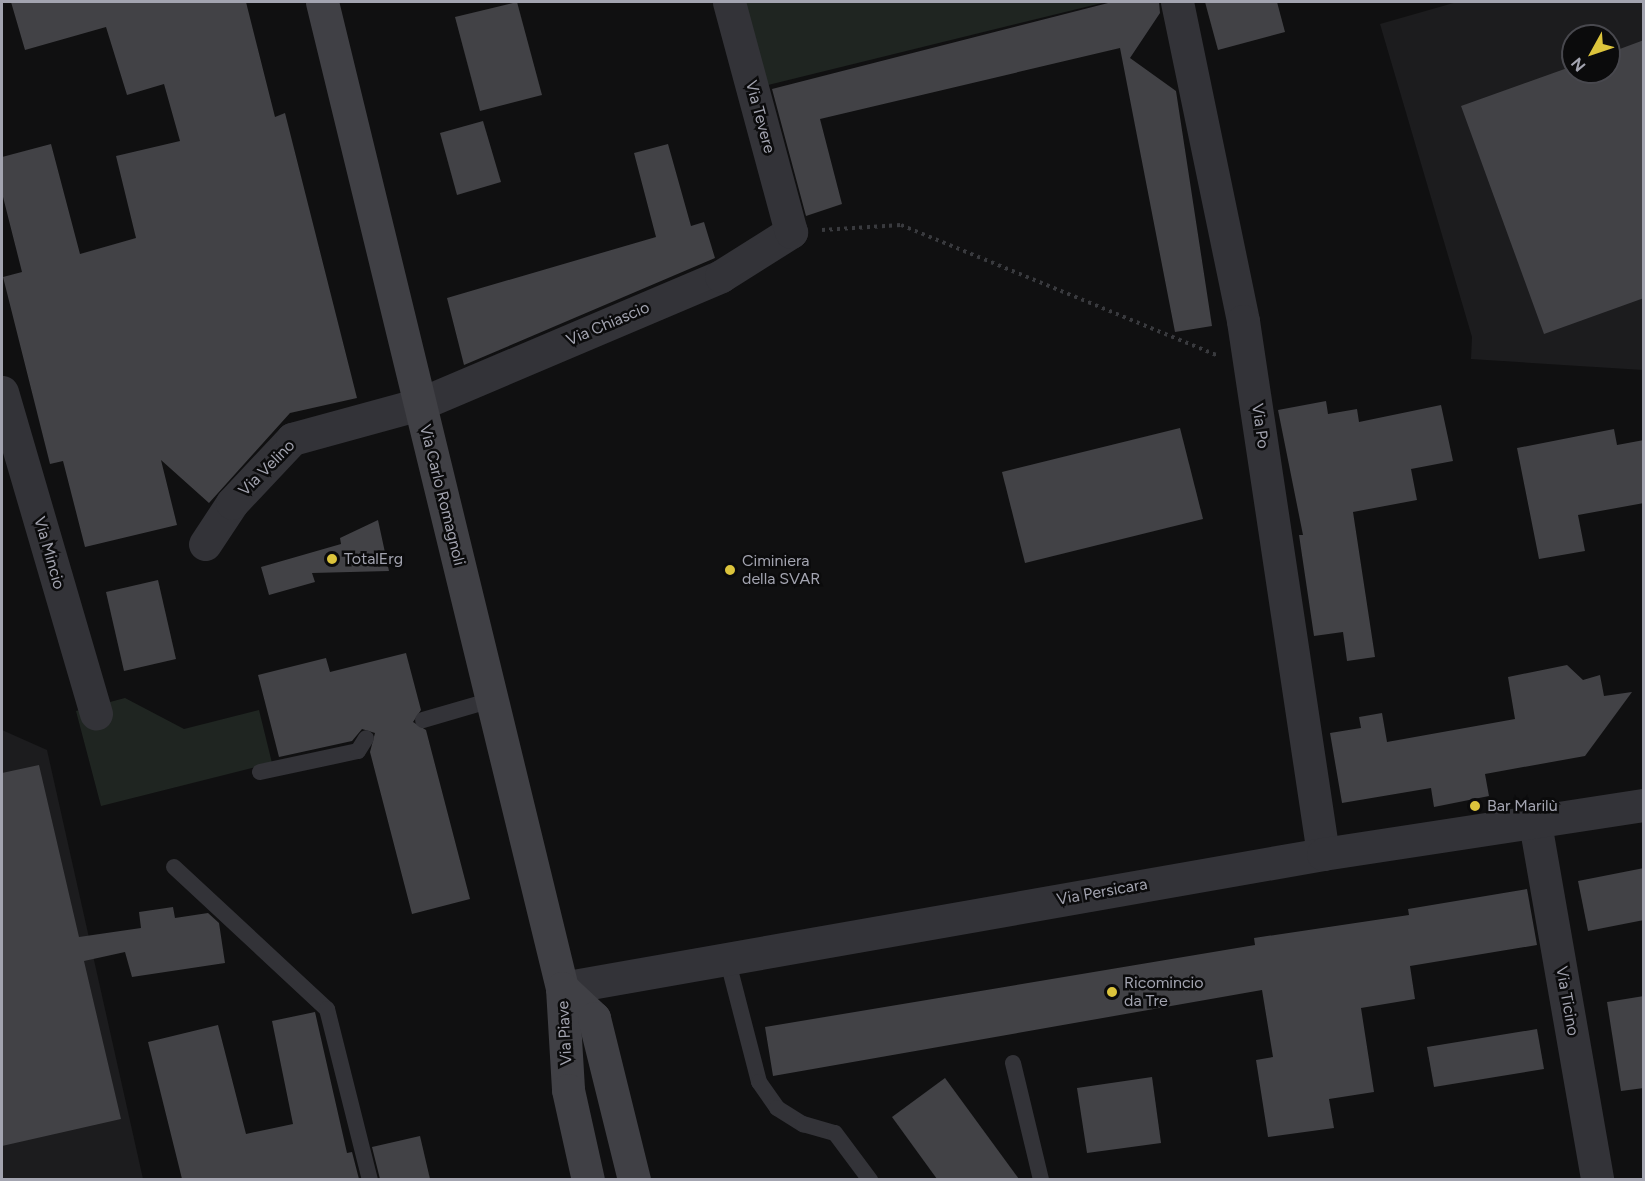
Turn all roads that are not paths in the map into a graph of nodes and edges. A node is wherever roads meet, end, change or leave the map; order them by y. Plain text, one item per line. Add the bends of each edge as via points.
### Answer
1 (322, 2) edge
2 (729, 2) edge
3 (1177, 2) edge
4 (791, 232) joint
5 (2, 392) edge
6 (420, 404) junction
7 (205, 544) dead end
8 (492, 700) junction
9 (96, 714) dead end
10 (423, 720) dead end
11 (366, 738) dead end
12 (260, 772) dead end
13 (1644, 805) edge
14 (1535, 823) junction
15 (1323, 854) junction
16 (174, 867) dead end
17 (727, 958) junction
18 (562, 988) junction
19 (1013, 1063) dead end
20 (370, 1179) edge
21 (588, 1179) edge
22 (634, 1179) edge
23 (870, 1179) edge
24 (1041, 1179) edge
25 (1597, 1179) edge

1 - 6 main road, Via Carlo Romagnoli
2 - 4 street, Via Tevere
3 - 15 street, Via Po via 1201,98 1251,369
4 - 6 street, Via Chiascio via 721,276
5 - 9 street, Via Mincio
6 - 7 street, Via Velino via 292,439 232,503
6 - 8 main road, Via Carlo Romagnoli
8 - 10 lane
8 - 18 main road, Via Carlo Romagnoli
11 - 12 lane via 358,751
13 - 14 street, Via Persicara
14 - 15 street, Via Persicara
14 - 25 street, Via Ticino
15 - 17 street, Via Persicara
16 - 20 lane via 327,1009
17 - 18 street, Via Persicara
17 - 23 lane via 759,1082 777,1108 803,1124 835,1133
18 - 21 main road, Via Piave via 568,1090
18 - 22 main road, Via Piave via 594,1017
19 - 24 lane

